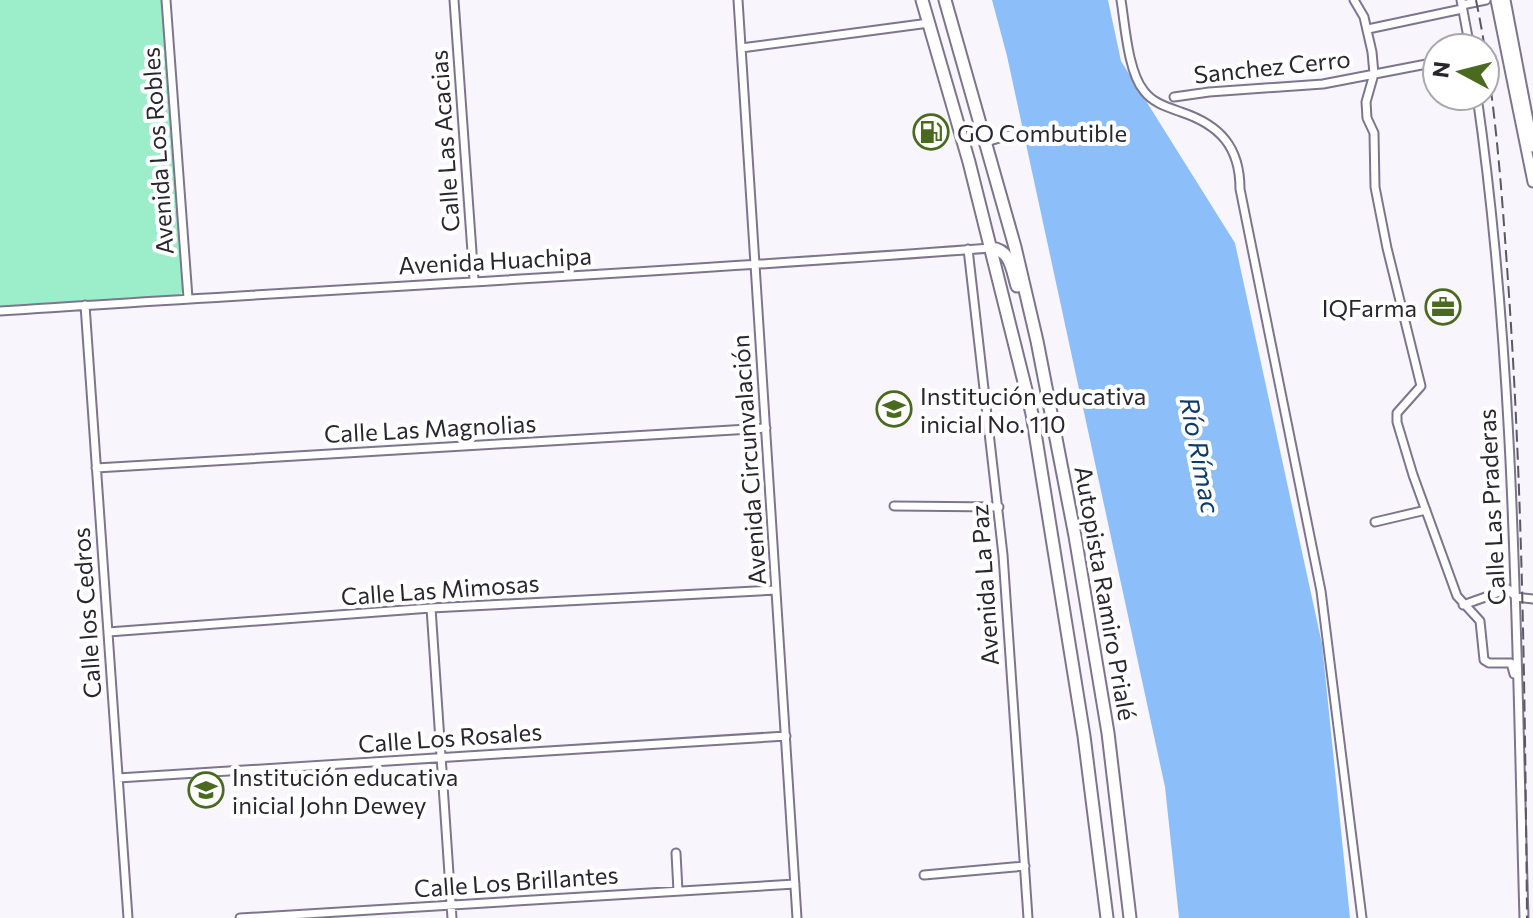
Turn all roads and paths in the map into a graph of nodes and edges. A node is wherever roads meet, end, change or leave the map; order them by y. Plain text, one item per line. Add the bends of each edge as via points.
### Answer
1 (166, 0) edge
2 (454, 0) edge
3 (738, 0) edge
4 (922, 0) edge
5 (945, 0) edge
6 (1121, 0) edge
7 (1354, 0) edge
8 (1486, 0) edge
9 (1496, 0) edge
10 (1505, 0) edge
11 (1462, 5) edge
12 (929, 23) junction
13 (1368, 29) junction
14 (1467, 32) edge
15 (741, 48) junction
16 (1421, 65) edge
17 (1374, 74) junction
18 (1174, 97) dead end
19 (1479, 112) edge
20 (1016, 133) dead end
21 (986, 142) junction
22 (1533, 147) edge
23 (1533, 182) edge
24 (991, 248) junction
25 (968, 249) junction
26 (756, 266) junction
27 (474, 280) junction
28 (188, 298) junction
29 (85, 305) junction
30 (0, 311) edge
31 (1037, 341) junction
32 (766, 428) junction
33 (96, 468) junction
34 (894, 506) dead end
35 (999, 507) junction
36 (1426, 510) junction
37 (1375, 522) dead end
38 (776, 590) junction
39 (1516, 597) junction
40 (1533, 599) edge
41 (1463, 605) junction
42 (431, 608) junction
43 (108, 632) junction
44 (1518, 728) junction
45 (786, 736) junction
46 (441, 757) junction
47 (118, 778) junction
48 (676, 853) dead end
49 (1025, 866) junction
50 (924, 875) dead end
51 (795, 884) junction
52 (678, 891) junction
53 (451, 906) junction
54 (349, 915) edge
55 (128, 918) edge
56 (240, 918) edge
57 (452, 918) edge
58 (797, 918) edge
59 (1028, 918) edge
60 (1107, 918) edge
61 (1130, 918) edge
62 (1362, 918) edge
63 (1524, 918) edge

1 - 28 street, Avenida Los Robles
2 - 27 street, Calle Las Acacias
3 - 15 street, Avenida Circunvalación
4 - 12 highway, Autopista Ramiro Prialé
5 - 21 highway, Autopista Ramiro Prialé
6 - 62 street via 1142,88 1157,102 1199,118 1226,137 1238,166 1321,591
7 - 13 street
8 - 11 street
9 - 23 main road
10 - 22 main road
11 - 13 street
11 - 14 street
12 - 15 street
12 - 24 highway, Autopista Ramiro Prialé
13 - 17 street
15 - 26 street, Avenida Circunvalación
16 - 17 street, Sanchez Cerro
17 - 18 street, Sanchez Cerro via 1323,84
17 - 36 street via 1366,102 1374,133 1375,187 1421,386 1397,413 1397,422
19 - 39 street, Calle Las Praderas via 1496,251
20 - 21 street
21 - 31 highway, Autopista Ramiro Prialé
24 - 25 street, Avenida Huachipa
24 - 31 highway via 1008,257
24 - 60 highway, Autopista Ramiro Prialé via 1032,414 1084,736
25 - 26 street, Avenida Huachipa
25 - 35 street, Avenida La Paz
26 - 27 street, Avenida Huachipa
26 - 32 street, Avenida Circunvalación
27 - 28 street, Avenida Huachipa
28 - 29 street, Avenida Huachipa
29 - 30 street, Avenida Huachipa
29 - 33 street, Calle los Cedros
31 - 61 highway, Autopista Ramiro Prialé via 1106,718
32 - 33 street, Calle Las Magnolias
32 - 38 street, Avenida Circunvalación
33 - 43 street, Calle los Cedros
34 - 35 street
35 - 49 street, Avenida La Paz
36 - 37 street
36 - 41 street
38 - 42 street, Calle Las Mimosas
38 - 45 street, Avenida Circunvalación
39 - 40 street
39 - 41 street via 1508,589
39 - 44 street, Calle Las Praderas
41 - 44 street via 1480,621 1486,662 1512,665
42 - 43 street, Calle Las Mimosas
42 - 46 street
43 - 47 street, Calle los Cedros
44 - 63 street, Calle Las Praderas
45 - 46 street, Calle Los Rosales
45 - 51 street, Avenida Circunvalación
46 - 47 street, Calle Los Rosales
46 - 53 street
47 - 55 street, Calle los Cedros
48 - 52 street
49 - 50 street
49 - 59 street, Avenida La Paz
51 - 52 street, Calle Los Brillantes
51 - 58 street, Avenida Circunvalación
52 - 53 street, Calle Los Brillantes
53 - 54 street, Calle Los Brillantes
53 - 57 street
54 - 56 street, Calle Los Brillantes

